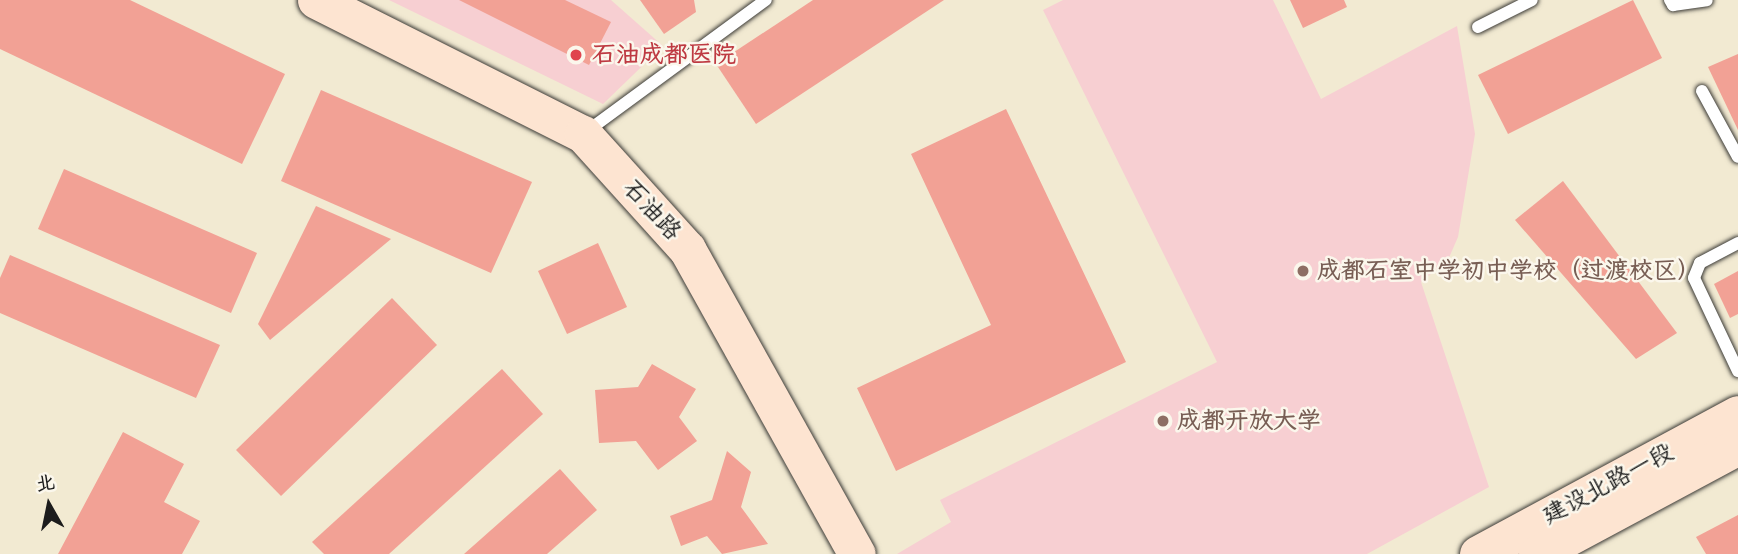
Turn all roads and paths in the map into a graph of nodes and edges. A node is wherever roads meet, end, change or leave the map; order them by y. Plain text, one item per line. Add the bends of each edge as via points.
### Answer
1 (316, 0) edge
2 (766, 0) edge
3 (1532, 0) edge
4 (1670, 0) edge
5 (1706, 0) edge
6 (1478, 27) dead end
7 (1702, 91) dead end
8 (583, 134) junction
9 (1738, 158) edge
10 (1738, 243) edge
11 (1738, 370) edge
12 (1738, 414) edge
13 (1738, 446) edge
14 (857, 554) edge
15 (1478, 554) edge
16 (1536, 554) edge

1 - 8 street, 石油路
2 - 8 lane
3 - 6 lane
4 - 5 lane via 1673,5
7 - 9 lane
8 - 14 street, 石油路 via 687,248
10 - 11 lane via 1700,263 1694,278
12 - 15 street, 建设北路一段
13 - 16 street, 建设北路一段

